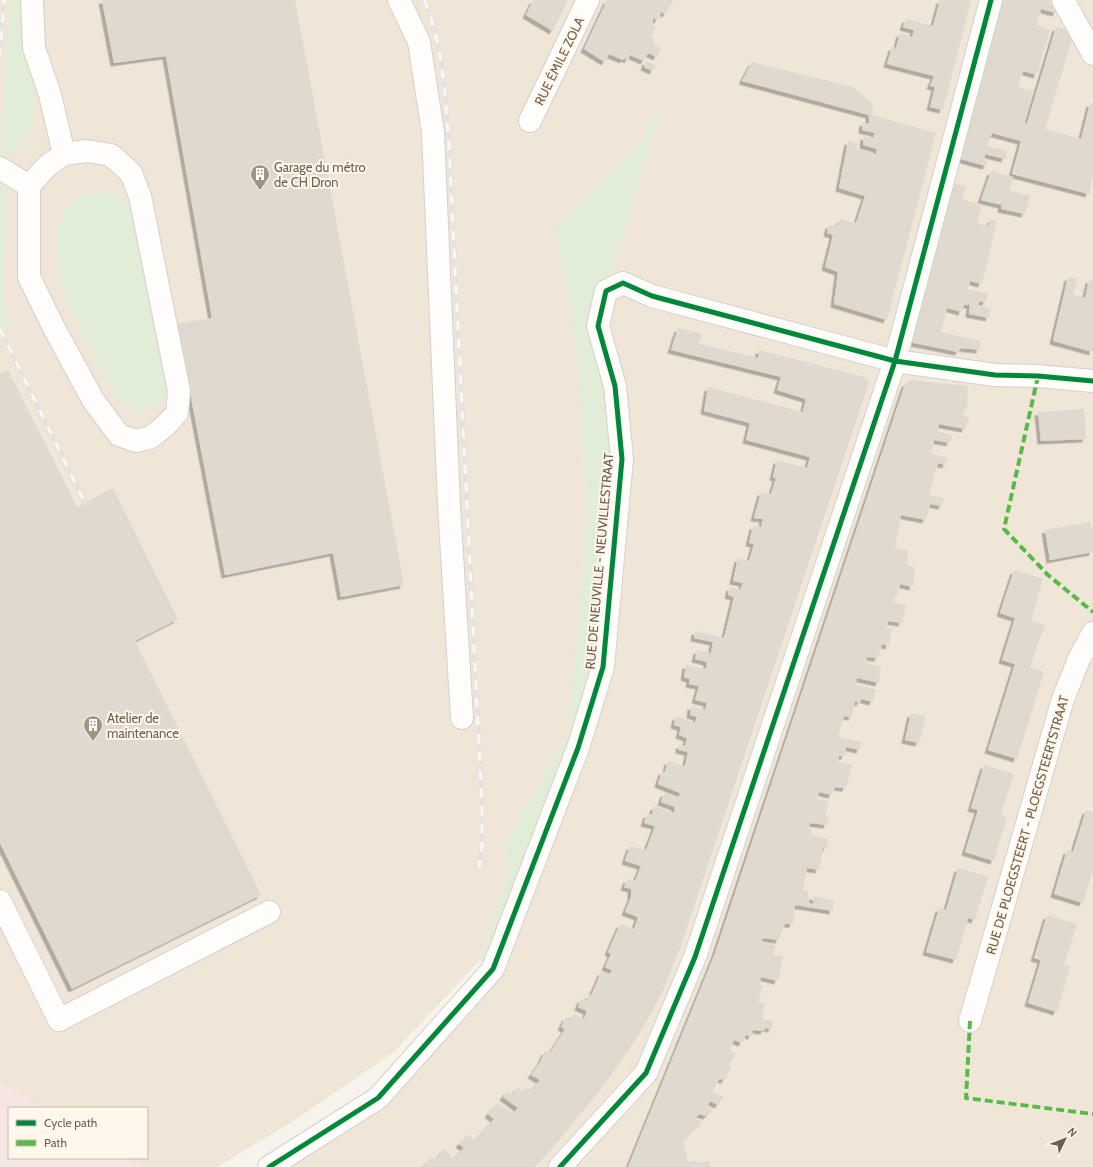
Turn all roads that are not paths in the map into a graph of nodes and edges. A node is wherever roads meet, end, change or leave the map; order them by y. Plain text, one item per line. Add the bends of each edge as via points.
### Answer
1 (32, 0) edge
2 (399, 0) edge
3 (588, 0) edge
4 (991, 0) edge
5 (1063, 0) edge
6 (1093, 54) edge
7 (530, 121) dead end
8 (64, 154) junction
9 (0, 168) edge
10 (29, 186) junction
11 (895, 361) junction
12 (1093, 381) edge
13 (1093, 633) edge
14 (462, 718) dead end
15 (0, 901) edge
16 (269, 912) dead end
17 (970, 1021) dead end
18 (269, 1167) edge
19 (560, 1167) edge

1 - 8 street via 34,48 50,94
2 - 14 street via 420,42 433,132 449,505
3 - 7 street, RUE ÉMILE ZOLA
4 - 11 street
5 - 6 street
8 - 10 street via 47,166
8 - 10 street via 87,151 111,155 131,173 140,196 179,391 177,413 152,437 136,441 119,435 92,400 29,277
9 - 10 street
11 - 12 street, RUE DE NEUVILLE - NEUVILLESTRAAT via 995,375
11 - 18 street, RUE DE NEUVILLE - NEUVILLESTRAAT via 672,302 623,283 606,291 598,326 615,386 622,458 603,667 578,748 493,969 378,1098
11 - 19 street via 690,971 646,1073
13 - 17 street, RUE DE PLOEGSTEERT - PLOEGSTEERTSTRAAT via 1079,658 1063,699
15 - 16 street via 59,1020

